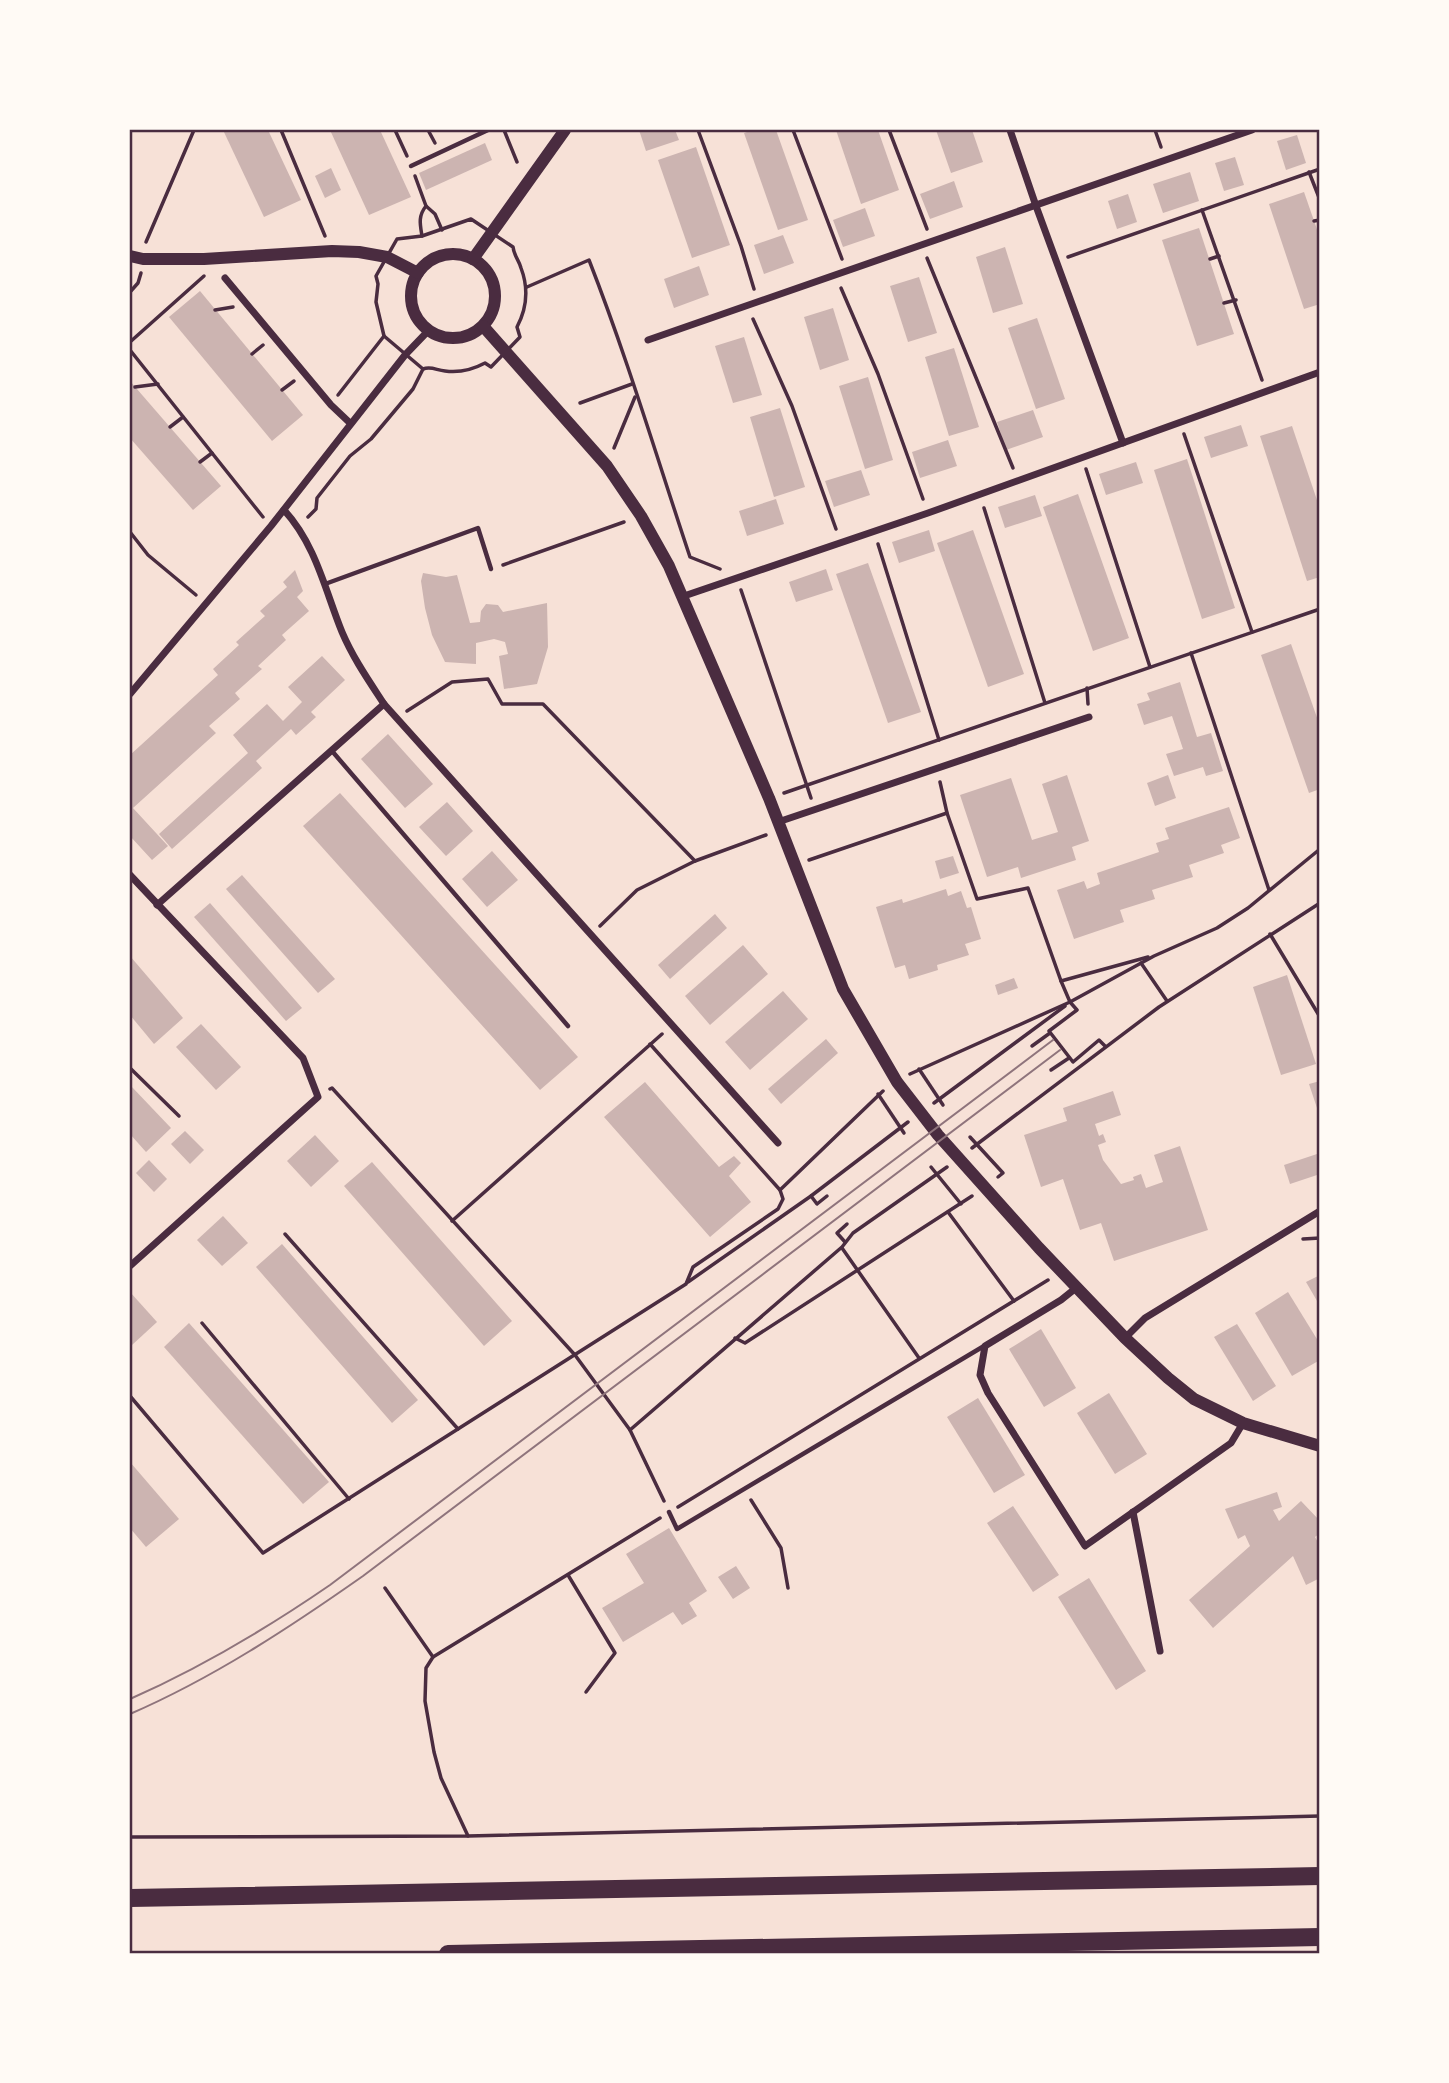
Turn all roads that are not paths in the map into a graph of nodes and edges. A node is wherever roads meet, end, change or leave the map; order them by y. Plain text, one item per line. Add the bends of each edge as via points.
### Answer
1 (488, 130) edge
2 (565, 130) edge
3 (1010, 130) edge
4 (1252, 130) edge
5 (411, 166) road end
6 (1036, 206) junction
7 (130, 256) edge
8 (473, 259) junction
9 (418, 273) junction
10 (225, 278) dead end
11 (483, 326) junction
12 (429, 330) junction
13 (648, 340) dead end
14 (1320, 372) edge
15 (350, 423) junction
16 (1123, 443) junction
17 (284, 510) junction
18 (491, 569) road end
19 (324, 584) junction
20 (684, 596) junction
21 (130, 694) edge
22 (384, 704) junction
23 (1089, 717) dead end
24 (331, 751) junction
25 (779, 826) junction
26 (130, 875) edge
27 (157, 905) junction
28 (568, 1026) dead end
29 (778, 1143) dead end
30 (1320, 1211) edge
31 (130, 1266) edge
32 (1076, 1288) junction
33 (1125, 1338) junction
34 (985, 1346) junction
35 (1242, 1423) junction
36 (1320, 1446) edge
37 (669, 1512) road end
38 (1133, 1512) junction
39 (1160, 1651) dead end
40 (1320, 1876) edge
41 (130, 1898) edge
42 (1320, 1937) edge
43 (448, 1954) edge

1 - 5 lane
2 - 8 street
3 - 6 street
4 - 6 street
6 - 13 street
6 - 16 street
7 - 9 street via 204,259 359,252 387,257
8 - 9 street via 449,254 437,257
8 - 11 street via 491,277 495,289 495,303
9 - 12 street via 411,298
10 - 15 street
11 - 12 street via 457,337
11 - 20 street via 607,466 641,516
12 - 15 street
14 - 16 street
15 - 17 street
16 - 20 street
17 - 19 street via 313,551
17 - 21 street
18 - 19 lane via 478,528
19 - 22 street via 343,635
20 - 25 street
22 - 24 street
22 - 29 street
23 - 25 street
24 - 27 street
24 - 28 lane
25 - 32 street via 843,989 897,1082 938,1135
26 - 27 street
27 - 31 street via 303,1058 318,1097
30 - 33 street via 1144,1318
32 - 33 street
32 - 34 street
33 - 35 street via 1194,1399
34 - 37 lane via 677,1529
34 - 38 street via 980,1375 988,1393 1085,1546
35 - 36 street
35 - 38 street via 1231,1443
38 - 39 street
40 - 41 highway
42 - 43 highway

